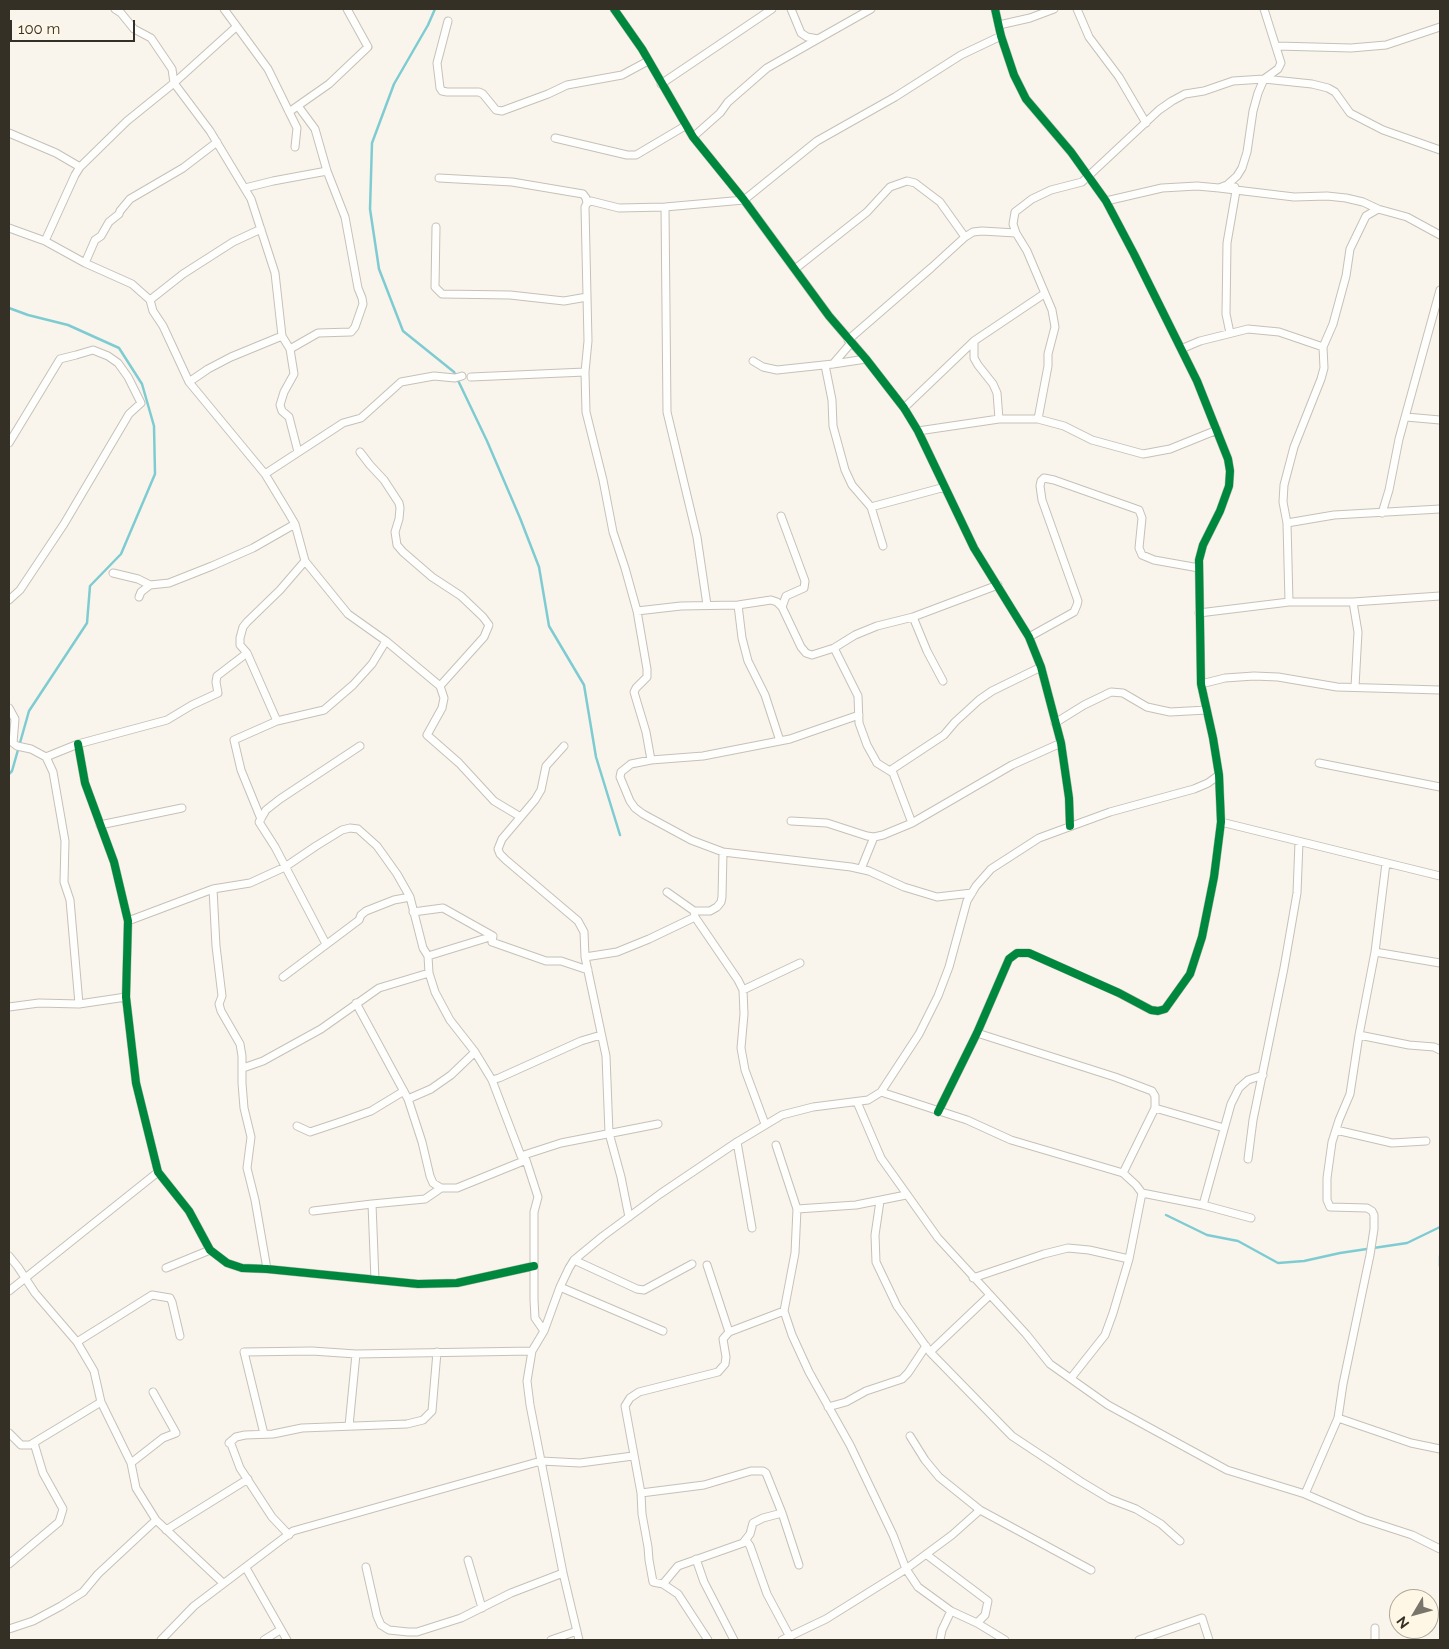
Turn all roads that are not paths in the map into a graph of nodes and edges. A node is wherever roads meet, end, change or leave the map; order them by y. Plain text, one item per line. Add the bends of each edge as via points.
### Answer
1 (115, 9) edge
2 (224, 9) edge
3 (347, 9) edge
4 (772, 9) edge
5 (791, 9) edge
6 (871, 9) edge
7 (995, 9) edge
8 (1054, 9) edge
9 (1076, 9) edge
10 (1264, 9) edge
11 (618, 10) edge
12 (448, 21) dead end
13 (998, 25) junction
14 (236, 27) junction
15 (1440, 27) edge
16 (1001, 36) junction
17 (818, 39) junction
18 (1277, 46) junction
19 (648, 60) junction
20 (1264, 80) junction
21 (174, 83) junction
22 (661, 84) junction
23 (298, 106) junction
24 (289, 112) junction
25 (1146, 123) junction
26 (685, 126) junction
27 (9, 133) edge
28 (693, 137) junction
29 (555, 138) dead end
30 (217, 142) junction
31 (295, 147) dead end
32 (1440, 150) edge
33 (80, 167) junction
34 (327, 171) junction
35 (1088, 176) junction
36 (439, 178) dead end
37 (1232, 180) junction
38 (245, 188) junction
39 (1219, 188) junction
40 (1236, 191) junction
41 (744, 200) junction
42 (1106, 201) junction
43 (1363, 202) junction
44 (587, 203) junction
45 (665, 207) junction
46 (1378, 209) junction
47 (1366, 216) junction
48 (436, 227) dead end
49 (9, 228) edge
50 (262, 229) junction
51 (1016, 233) junction
52 (1440, 235) edge
53 (965, 237) junction
54 (45, 241) junction
55 (85, 263) junction
56 (795, 269) junction
57 (1440, 290) edge
58 (1044, 294) junction
59 (587, 296) junction
60 (150, 300) junction
61 (1230, 333) junction
62 (282, 336) junction
63 (974, 341) junction
64 (850, 342) junction
65 (1323, 347) junction
66 (290, 349) junction
67 (1181, 349) junction
68 (866, 359) junction
69 (753, 361) dead end
70 (833, 364) junction
71 (825, 365) junction
72 (585, 372) junction
73 (462, 376) dead end
74 (471, 377) dead end
75 (189, 382) junction
76 (904, 408) junction
77 (1406, 417) junction
78 (999, 418) junction
79 (1038, 419) junction
80 (1440, 420) edge
81 (1217, 430) junction
82 (918, 431) junction
83 (9, 442) edge
84 (298, 452) junction
85 (360, 452) dead end
86 (265, 474) junction
87 (945, 487) junction
88 (871, 507) junction
89 (1440, 509) edge
90 (1382, 513) junction
91 (781, 516) dead end
92 (1288, 523) junction
93 (295, 524) junction
94 (883, 546) dead end
95 (305, 561) junction
96 (1199, 568) junction
97 (113, 573) dead end
98 (150, 585) junction
99 (998, 585) junction
100 (1440, 596) edge
101 (139, 597) dead end
102 (9, 600) edge
103 (1289, 602) junction
104 (1353, 602) junction
105 (707, 605) junction
106 (738, 605) junction
107 (782, 607) junction
108 (637, 611) junction
109 (1199, 613) junction
110 (913, 617) junction
111 (1029, 638) junction
112 (386, 641) junction
113 (834, 648) junction
114 (247, 653) junction
115 (1040, 667) junction
116 (943, 681) dead end
117 (1201, 684) junction
118 (440, 686) junction
119 (1355, 687) junction
120 (1440, 690) edge
121 (9, 708) edge
122 (1207, 710) junction
123 (859, 715) junction
124 (12, 721) edge
125 (277, 721) junction
126 (1055, 724) junction
127 (780, 741) junction
128 (1061, 743) junction
129 (78, 744) junction
130 (360, 746) dead end
131 (564, 746) dead end
132 (46, 757) junction
133 (652, 760) junction
134 (1319, 763) dead end
135 (891, 770) junction
136 (1219, 775) junction
137 (1440, 787) edge
138 (182, 808) dead end
139 (519, 816) junction
140 (261, 819) junction
141 (791, 822) dead end
142 (1221, 822) junction
143 (912, 823) junction
144 (100, 825) junction
145 (1070, 826) junction
146 (874, 837) junction
147 (1299, 842) junction
148 (723, 852) junction
149 (1386, 863) junction
150 (285, 867) junction
151 (861, 869) junction
152 (1440, 876) edge
153 (213, 889) junction
154 (667, 892) dead end
155 (972, 893) junction
156 (410, 897) junction
157 (413, 912) junction
158 (694, 914) junction
159 (128, 921) junction
160 (493, 936) junction
161 (326, 944) junction
162 (1375, 952) junction
163 (428, 956) junction
164 (585, 958) junction
165 (800, 963) dead end
166 (1440, 963) edge
167 (588, 970) junction
168 (429, 973) junction
169 (283, 977) dead end
170 (743, 990) junction
171 (126, 997) junction
172 (356, 1003) junction
173 (79, 1004) junction
174 (9, 1007) edge
175 (978, 1033) junction
176 (1359, 1035) junction
177 (601, 1036) junction
178 (1440, 1050) edge
179 (475, 1052) junction
180 (243, 1068) junction
181 (1263, 1075) junction
182 (492, 1080) junction
183 (404, 1092) junction
184 (881, 1092) junction
185 (408, 1099) junction
186 (857, 1102) junction
187 (1155, 1108) junction
188 (938, 1112) junction
189 (658, 1124) dead end
190 (765, 1124) junction
191 (297, 1126) dead end
192 (1224, 1128) junction
193 (1336, 1130) junction
194 (609, 1133) junction
195 (1426, 1141) dead end
196 (737, 1142) junction
197 (776, 1145) dead end
198 (524, 1158) junction
199 (1248, 1159) dead end
200 (158, 1172) junction
201 (1123, 1173) junction
202 (442, 1188) junction
203 (1142, 1193) junction
204 (906, 1195) junction
205 (880, 1201) junction
206 (372, 1204) junction
207 (1203, 1205) junction
208 (797, 1209) junction
209 (313, 1212) dead end
210 (628, 1217) junction
211 (1251, 1218) dead end
212 (752, 1228) dead end
213 (210, 1250) junction
214 (9, 1256) edge
215 (1129, 1259) junction
216 (574, 1260) junction
217 (692, 1264) dead end
218 (707, 1265) dead end
219 (534, 1266) junction
220 (166, 1268) dead end
221 (266, 1269) junction
222 (25, 1278) junction
223 (973, 1278) junction
224 (375, 1280) junction
225 (560, 1287) junction
226 (9, 1291) edge
227 (990, 1295) junction
228 (784, 1311) junction
229 (544, 1330) junction
230 (663, 1331) dead end
231 (729, 1332) junction
232 (180, 1336) dead end
233 (77, 1342) junction
234 (928, 1349) junction
235 (532, 1351) junction
236 (437, 1352) junction
237 (356, 1354) junction
238 (1071, 1378) junction
239 (153, 1392) dead end
240 (101, 1402) junction
241 (828, 1407) junction
242 (1338, 1418) junction
243 (349, 1426) junction
244 (9, 1433) edge
245 (264, 1434) junction
246 (910, 1436) dead end
247 (34, 1443) junction
248 (1440, 1449) edge
249 (633, 1456) junction
250 (541, 1461) junction
251 (131, 1463) junction
252 (248, 1479) junction
253 (641, 1493) junction
254 (1305, 1494) junction
255 (980, 1510) junction
256 (782, 1513) junction
257 (156, 1520) junction
258 (166, 1530) junction
259 (289, 1536) junction
260 (746, 1540) junction
261 (1180, 1541) dead end
262 (1440, 1549) edge
263 (926, 1555) junction
264 (696, 1559) junction
265 (468, 1560) dead end
266 (9, 1564) edge
267 (799, 1565) dead end
268 (366, 1567) dead end
269 (246, 1568) junction
270 (906, 1569) junction
271 (1091, 1570) dead end
272 (563, 1573) junction
273 (223, 1583) junction
274 (663, 1584) junction
275 (482, 1608) junction
276 (951, 1611) junction
277 (977, 1623) junction
278 (1375, 1628) dead end
279 (9, 1629) edge
280 (280, 1630) junction
281 (577, 1631) junction
282 (790, 1636) junction
283 (164, 1639) edge
284 (264, 1640) edge
285 (287, 1640) edge
286 (552, 1640) edge
287 (579, 1640) edge
288 (708, 1640) edge
289 (734, 1640) edge
290 (782, 1640) edge
291 (940, 1640) edge
292 (1005, 1640) edge
293 (1139, 1640) edge
294 (1209, 1640) edge
295 (1375, 1640) edge

1 - 21 street via 134,29 151,38 172,69
2 - 14 street
3 - 23 street via 368,47 330,84
4 - 22 street
5 - 17 street via 801,33
6 - 17 street
7 - 13 street
8 - 13 street
9 - 25 street via 1089,37 1119,77
10 - 18 street
11 - 19 street
12 - 19 street via 437,63 440,88 446,92 479,92 496,110 502,111 567,85 622,75
13 - 16 street
14 - 21 street
14 - 24 street via 268,69
15 - 18 street via 1386,45 1351,48
16 - 35 street via 1026,99
16 - 41 street via 961,55 818,141
17 - 28 street via 767,68
18 - 20 street via 1280,67
19 - 22 street
20 - 25 street via 1233,82 1185,94 1159,110
20 - 32 street via 1328,88 1335,92 1350,113 1383,130
20 - 37 street via 1255,102 1242,168
21 - 30 street
21 - 33 street via 127,121
22 - 26 street
23 - 24 street
23 - 34 street via 315,129
24 - 31 street via 297,128
25 - 35 street
26 - 28 street
26 - 29 street via 636,155
27 - 33 street
28 - 41 street
30 - 38 street
30 - 55 street via 183,168 130,200 95,240
33 - 54 street
34 - 38 street
34 - 66 street via 345,217 363,304 351,332 318,333
35 - 42 street
35 - 51 street via 1082,182 1051,190 1019,208 1013,218
36 - 44 street via 521,183 583,194
37 - 39 street
37 - 40 street
38 - 50 street
39 - 40 street
39 - 42 street via 1162,188
40 - 43 street via 1294,197 1336,197
40 - 61 street via 1226,243 1226,314
41 - 45 street
41 - 56 street
42 - 67 street
43 - 46 street
43 - 47 street
44 - 45 street via 591,201 618,208
44 - 59 street
45 - 105 street via 667,412 697,537
46 - 47 street
46 - 52 street via 1407,216
47 - 65 street via 1350,249 1333,324
48 - 59 street via 435,287 442,294 510,295 564,301
49 - 54 street
50 - 60 street via 233,242
50 - 62 street via 275,273
51 - 53 street via 982,231
51 - 58 street
53 - 56 street via 940,202 915,183 907,181 890,187 867,212
53 - 64 street
54 - 55 street
55 - 60 street via 132,284
56 - 64 street
57 - 77 street
58 - 63 street
58 - 79 street via 1055,326
59 - 72 street
60 - 75 street
61 - 65 street via 1248,329 1280,332
61 - 67 street
62 - 66 street
62 - 75 street via 231,357
63 - 76 street
63 - 78 street via 974,358 997,393
64 - 68 street
64 - 70 street
65 - 92 street via 1321,379 1294,447 1284,485 1283,502
66 - 84 street via 294,374 280,405 289,416
67 - 81 street
68 - 70 street
68 - 76 street
69 - 71 street via 778,370
70 - 71 street
71 - 88 street via 833,426 845,470 852,485
72 - 74 street
72 - 108 street via 589,426 613,532
73 - 84 street via 434,376 401,382 362,418 342,423
75 - 86 street
76 - 82 street
77 - 80 street
77 - 90 street
78 - 79 street
78 - 82 street
79 - 81 street via 1064,426 1092,440 1143,454 1170,449
81 - 96 street via 1228,459 1229,486 1203,546
82 - 87 street
83 - 102 street via 60,359 93,350 108,356 118,363 142,403 129,414 64,524 20,590
84 - 86 street
85 - 118 street via 399,503 395,532 403,552 461,596 489,625 484,637
86 - 93 street
87 - 88 street
87 - 99 street via 974,548
88 - 94 street
89 - 90 street
90 - 92 street via 1334,514
91 - 107 street via 805,582 804,588 786,596
92 - 103 street
93 - 95 street
93 - 98 street via 212,566 169,583
95 - 112 street via 348,614
95 - 114 street via 243,627 240,645
96 - 109 street
96 - 111 street via 1142,555 1139,548 1142,518 1139,510 1044,478 1040,482 1042,500 1078,601 1074,612
97 - 98 street
98 - 101 street
99 - 110 street
99 - 111 street
100 - 104 street
103 - 104 street
103 - 109 street
104 - 119 street via 1358,632
105 - 106 street
105 - 108 street
106 - 107 street via 771,600
106 - 127 street via 748,661
107 - 113 street via 806,653 812,655
108 - 133 street via 647,677 634,692
109 - 117 street
110 - 113 street via 877,626
110 - 116 street
111 - 115 street
112 - 118 street
112 - 125 street via 372,664 324,710
113 - 123 street via 858,696
114 - 125 street
114 - 129 street via 217,676 218,693 184,712 167,720
115 - 126 street
115 - 135 street via 992,691 944,735
117 - 119 street via 1254,676
117 - 122 street
118 - 139 street via 444,698 442,708 427,734 494,801
119 - 120 street
121 - 124 street
122 - 126 street via 1170,712 1147,708 1123,693 1111,692
122 - 136 street
123 - 127 street
123 - 135 street via 859,723 874,760
124 - 132 street via 13,743
125 - 140 street via 234,740 241,770
126 - 128 street
127 - 133 street via 702,756
128 - 143 street via 1012,765
128 - 145 street
129 - 132 street
129 - 144 street via 85,783
130 - 140 street via 266,810
131 - 139 street via 546,766 538,795
132 - 173 street via 53,772 65,841 64,882 70,900
133 - 148 street via 631,764 621,772 622,784 635,808 659,824
134 - 137 street
135 - 143 street
136 - 142 street
136 - 145 street via 1194,789
138 - 144 street
139 - 164 street via 499,843 500,854 578,921 584,932
140 - 150 street via 259,822
141 - 146 street via 827,823
142 - 147 street
142 - 175 street via 1202,937 1190,974 1165,1009 1151,1010 1022,952 1009,959
143 - 146 street
144 - 159 street via 114,862
145 - 155 street via 1039,838 991,869
146 - 151 street
147 - 149 street
147 - 181 street via 1297,893
148 - 151 street
148 - 158 street via 721,902 717,907
149 - 152 street
149 - 162 street
150 - 153 street via 250,883
150 - 156 street via 342,830 354,827 377,846
150 - 161 street
151 - 155 street via 936,896
153 - 159 street
153 - 180 street via 222,996 219,1004 240,1044
154 - 158 street
155 - 184 street via 963,912 938,996 919,1034
156 - 157 street
156 - 161 street via 366,911
157 - 160 street via 444,908
157 - 163 street
158 - 164 street via 649,939 617,952
158 - 170 street
159 - 171 street
160 - 163 street
160 - 167 street via 492,942 546,961 561,961
161 - 169 street
162 - 166 street
162 - 176 street
163 - 168 street
164 - 167 street
165 - 170 street
167 - 177 street
168 - 172 street via 380,988
168 - 179 street via 442,1008
170 - 190 street via 741,1048 745,1070
171 - 173 street
171 - 200 street via 136,1083
172 - 180 street via 320,1029 263,1061
172 - 183 street
173 - 174 street
175 - 187 street via 1146,1088 1155,1096
175 - 188 street
176 - 178 street
176 - 193 street via 1350,1094
177 - 182 street
177 - 194 street via 606,1056
179 - 182 street
179 - 185 street via 451,1075
180 - 221 street via 244,1108 251,1137 247,1168
181 - 192 street via 1248,1080 1239,1088
181 - 199 street
182 - 198 street
183 - 185 street
183 - 191 street via 343,1122 310,1132
184 - 186 street
184 - 188 street
185 - 202 street via 430,1176 433,1183
186 - 190 street via 795,1110
186 - 204 street via 881,1158
187 - 192 street
187 - 201 street
188 - 201 street via 967,1120 1011,1140
189 - 194 street
190 - 196 street
192 - 207 street
193 - 195 street via 1392,1143
193 - 242 street via 1328,1170 1328,1204 1367,1208 1374,1215 1370,1255
194 - 198 street via 561,1143
194 - 210 street
196 - 210 street
196 - 212 street
197 - 208 street
198 - 202 street via 457,1188
198 - 219 street via 538,1197 534,1212
200 - 213 street via 189,1211
200 - 222 street
201 - 203 street
202 - 206 street via 425,1199
203 - 207 street
203 - 215 street
204 - 205 street
204 - 223 street
205 - 208 street
205 - 234 street via 875,1235 876,1262 897,1306
206 - 209 street
206 - 224 street
207 - 211 street
208 - 228 street via 794,1253
210 - 216 street
213 - 220 street
213 - 221 street via 227,1263 242,1268
214 - 222 street
215 - 223 street via 1068,1248
215 - 238 street via 1105,1334
216 - 217 street via 644,1290
216 - 225 street
218 - 231 street
219 - 224 street via 457,1283
219 - 229 street via 536,1318
221 - 224 street
222 - 226 street
222 - 233 street
223 - 227 street
225 - 229 street
225 - 230 street
227 - 234 street
227 - 238 street via 1050,1364
228 - 231 street
228 - 241 street via 792,1336
229 - 235 street
231 - 249 street via 723,1339 725,1364 718,1372 639,1392 626,1402
232 - 233 street via 170,1298 152,1295
233 - 240 street via 94,1371
234 - 241 street via 902,1379
234 - 261 street via 1012,1436 1080,1481 1161,1524
235 - 236 street
235 - 250 street via 528,1389
236 - 237 street
236 - 243 street via 432,1411 423,1420 407,1424
237 - 243 street
237 - 245 street via 244,1352
238 - 254 street via 1108,1405 1227,1470
239 - 251 street via 176,1433 163,1438
240 - 247 street
240 - 251 street
241 - 270 street via 850,1445
242 - 248 street via 1410,1443
242 - 254 street
243 - 245 street
244 - 247 street via 21,1445
245 - 252 street via 236,1437 229,1443
246 - 255 street via 939,1477
247 - 266 street via 42,1473 64,1508 59,1522
249 - 250 street via 580,1463
249 - 253 street
250 - 259 street via 293,1532
250 - 272 street
251 - 257 street via 136,1488
252 - 258 street
252 - 259 street
253 - 256 street via 704,1485 758,1470 766,1473
253 - 274 street via 653,1582
254 - 262 street
255 - 263 street
255 - 271 street
256 - 260 street via 753,1523
256 - 267 street
257 - 258 street
257 - 279 street via 82,1592 33,1621
258 - 273 street
259 - 269 street
260 - 264 street
260 - 282 street via 767,1594
263 - 270 street
263 - 277 street via 988,1601 985,1616
264 - 274 street via 678,1566
264 - 289 street via 704,1582
265 - 275 street
268 - 275 street via 377,1616 381,1625 389,1630 417,1632
269 - 273 street
269 - 280 street
270 - 276 street via 918,1587
270 - 282 street via 826,1619
272 - 275 street
272 - 281 street
273 - 283 street via 194,1606
274 - 288 street via 678,1594
276 - 277 street
276 - 291 street
277 - 292 street
278 - 295 street
280 - 284 street
280 - 285 street
281 - 286 street
281 - 287 street
282 - 290 street
293 - 294 street via 1202,1618

